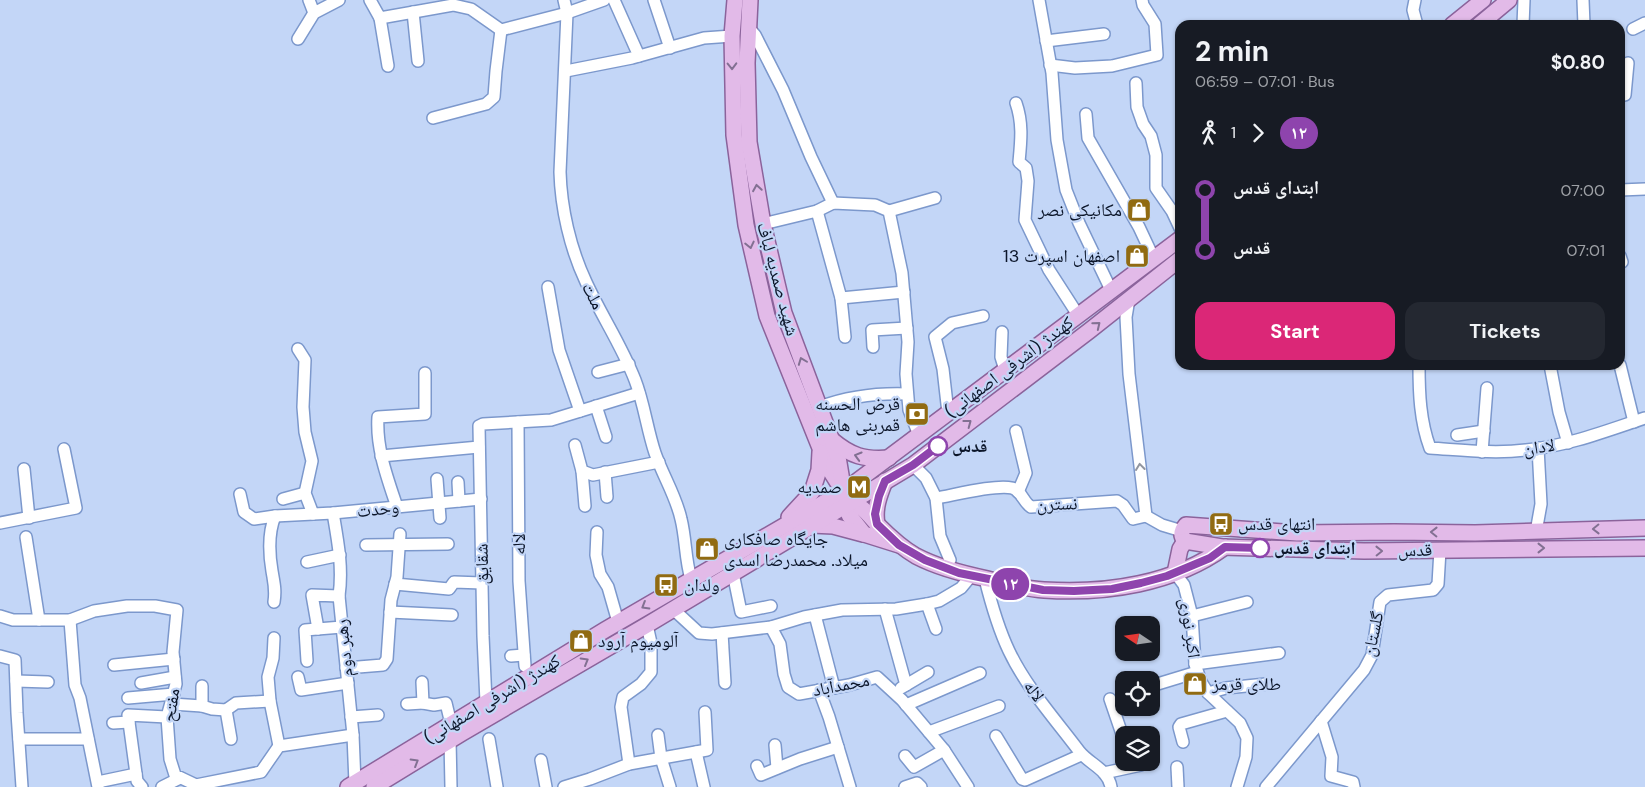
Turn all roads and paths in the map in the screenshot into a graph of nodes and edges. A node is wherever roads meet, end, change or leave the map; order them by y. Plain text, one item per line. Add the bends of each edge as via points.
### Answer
1 (309, 0) edge
2 (339, 0) edge
3 (370, 0) edge
4 (564, 0) edge
5 (604, 0) edge
6 (614, 0) edge
7 (654, 0) edge
8 (735, 0) edge
9 (750, 0) edge
10 (1039, 0) edge
11 (1142, 0) edge
12 (1415, 0) edge
13 (1483, 0) edge
14 (1509, 0) edge
15 (1524, 0) edge
16 (1583, 0) edge
17 (446, 3) edge
18 (413, 12) junction
19 (314, 13) junction
20 (567, 13) junction
21 (380, 18) junction
22 (1416, 20) edge
23 (1458, 20) edge
24 (1484, 20) edge
25 (1523, 20) edge
26 (1584, 20) edge
27 (1645, 23) edge
28 (749, 28) junction
29 (1633, 29) dead end
30 (501, 30) junction
31 (1104, 34) dead end
32 (732, 36) junction
33 (298, 39) dead end
34 (1046, 41) junction
35 (670, 48) junction
36 (639, 56) junction
37 (418, 61) dead end
38 (1628, 63) dead end
39 (1050, 65) junction
40 (388, 66) dead end
41 (566, 71) junction
42 (1136, 83) dead end
43 (1625, 95) edge
44 (1016, 103) dead end
45 (1086, 114) dead end
46 (433, 118) dead end
47 (1645, 189) edge
48 (1625, 190) edge
49 (935, 198) dead end
50 (833, 203) junction
51 (818, 211) junction
52 (889, 211) junction
53 (1175, 217) edge
54 (762, 224) junction
55 (1175, 243) edge
56 (1154, 259) junction
57 (1175, 263) edge
58 (548, 287) dead end
59 (1111, 290) junction
60 (904, 292) junction
61 (841, 298) junction
62 (1130, 299) junction
63 (1078, 315) junction
64 (983, 316) dead end
65 (907, 328) junction
66 (1002, 332) dead end
67 (844, 337) dead end
68 (873, 347) dead end
69 (298, 349) dead end
70 (629, 364) junction
71 (1005, 370) junction
72 (1419, 370) edge
73 (1551, 370) edge
74 (1622, 370) edge
75 (598, 372) dead end
76 (425, 373) dead end
77 (810, 382) junction
78 (796, 388) junction
79 (1487, 388) dead end
80 (639, 393) junction
81 (907, 394) junction
82 (596, 406) junction
83 (820, 407) junction
84 (580, 411) junction
85 (948, 413) junction
86 (1640, 420) edge
87 (518, 422) junction
88 (1016, 430) dead end
89 (1484, 431) junction
90 (919, 435) junction
91 (1457, 436) dead end
92 (606, 437) dead end
93 (1568, 443) junction
94 (826, 444) junction
95 (575, 445) dead end
96 (479, 447) junction
97 (1538, 448) junction
98 (64, 449) dead end
99 (1482, 452) junction
100 (381, 456) junction
101 (889, 458) junction
102 (659, 462) junction
103 (913, 465) junction
104 (24, 470) dead end
105 (582, 471) junction
106 (605, 472) junction
107 (437, 480) dead end
108 (885, 481) junction
109 (458, 482) dead end
110 (1018, 492) junction
111 (306, 493) junction
112 (240, 494) dead end
113 (847, 496) junction
114 (607, 497) dead end
115 (936, 498) junction
116 (283, 499) dead end
117 (481, 499) junction
118 (458, 501) junction
119 (438, 503) junction
120 (585, 506) dead end
121 (397, 507) junction
122 (313, 514) junction
123 (333, 514) junction
124 (275, 516) junction
125 (1146, 516) junction
126 (28, 518) junction
127 (440, 518) dead end
128 (0, 523) edge
129 (877, 524) junction
130 (811, 525) junction
131 (1645, 528) edge
132 (778, 529) junction
133 (596, 532) dead end
134 (1184, 532) junction
135 (1536, 532) junction
136 (1475, 533) junction
137 (864, 534) junction
138 (26, 537) dead end
139 (400, 540) junction
140 (448, 544) dead end
141 (366, 545) dead end
142 (899, 545) junction
143 (1225, 547) junction
144 (1475, 548) junction
145 (1645, 548) edge
146 (1440, 550) junction
147 (340, 555) junction
148 (950, 560) dead end
149 (307, 562) dead end
150 (732, 573) junction
151 (1175, 573) junction
152 (978, 577) junction
153 (690, 579) junction
154 (482, 583) junction
155 (395, 584) junction
156 (339, 596) junction
157 (274, 602) dead end
158 (1247, 602) dead end
159 (927, 604) junction
160 (771, 606) dead end
161 (884, 608) junction
162 (673, 609) junction
163 (390, 612) junction
164 (452, 615) dead end
165 (815, 615) junction
166 (0, 616) edge
167 (1192, 616) junction
168 (39, 620) junction
169 (70, 620) junction
170 (618, 622) junction
171 (647, 625) junction
172 (342, 626) junction
173 (771, 627) junction
174 (318, 629) junction
175 (936, 629) dead end
176 (722, 632) junction
177 (274, 638) dead end
178 (1279, 653) dead end
179 (0, 656) edge
180 (511, 656) dead end
181 (174, 659) junction
182 (307, 661) dead end
183 (114, 665) dead end
184 (346, 668) junction
185 (1196, 668) junction
186 (928, 672) dead end
187 (980, 673) dead end
188 (175, 677) junction
189 (298, 677) dead end
190 (16, 681) junction
191 (48, 682) dead end
192 (422, 682) dead end
193 (1160, 682) edge
194 (141, 683) dead end
195 (348, 683) junction
196 (725, 683) dead end
197 (1266, 684) dead end
198 (906, 685) junction
199 (202, 686) dead end
200 (834, 688) junction
201 (819, 690) junction
202 (894, 692) junction
203 (1208, 693) junction
204 (128, 698) dead end
205 (173, 699) junction
206 (1110, 699) dead end
207 (270, 701) junction
208 (486, 702) junction
209 (423, 703) junction
210 (407, 704) dead end
211 (906, 705) junction
212 (202, 706) junction
213 (999, 706) dead end
214 (226, 710) junction
215 (1227, 711) junction
216 (704, 712) dead end
217 (378, 715) dead end
218 (167, 717) junction
219 (351, 717) junction
220 (1321, 721) junction
221 (129, 722) junction
222 (113, 723) dead end
223 (451, 724) junction
224 (1119, 726) edge
225 (929, 732) junction
226 (353, 735) junction
227 (658, 735) dead end
228 (996, 736) dead end
229 (19, 739) junction
230 (88, 739) junction
231 (231, 739) dead end
232 (489, 739) dead end
233 (450, 740) junction
234 (1184, 742) dead end
235 (775, 744) dead end
236 (279, 746) junction
237 (838, 747) junction
238 (944, 750) junction
239 (696, 752) junction
240 (1082, 755) junction
241 (905, 756) dead end
242 (661, 758) junction
243 (540, 760) dead end
244 (629, 764) junction
245 (757, 766) dead end
246 (1177, 767) dead end
247 (777, 768) junction
248 (1115, 770) edge
249 (1104, 773) junction
250 (136, 774) junction
251 (180, 778) junction
252 (238, 782) edge
253 (591, 783) edge
254 (98, 784) edge
255 (352, 785) edge
256 (196, 786) edge
257 (22, 787) edge
258 (142, 787) edge
259 (162, 787) edge
260 (374, 787) edge
261 (450, 787) edge
262 (498, 787) edge
263 (546, 787) edge
264 (564, 787) edge
265 (670, 787) edge
266 (704, 787) edge
267 (849, 787) edge
268 (904, 787) edge
269 (921, 787) edge
270 (968, 787) edge
271 (1111, 787) edge
272 (1178, 787) edge
273 (1237, 787) edge
274 (1266, 787) edge
275 (1354, 787) edge

1 - 19 street
2 - 19 street
3 - 21 street
4 - 20 street, ملت
5 - 20 street
6 - 36 street
7 - 35 street
8 - 32 main road, شهید صمدیه لباف
9 - 28 main road, شهید صمدیه لباف
10 - 34 street
11 - 39 street via 1156,24 1157,55 1112,66 1075,68
12 - 22 street
13 - 23 main road
14 - 24 main road
15 - 25 street
16 - 26 street
17 - 18 street
17 - 30 street via 470,9
18 - 21 street
18 - 37 street
19 - 33 street
20 - 30 street
20 - 41 street, ملت
21 - 40 street
27 - 29 street
28 - 50 street via 783,90
54 -> 28 main road, شهید صمدیه لباف via 749,142
30 - 46 street via 494,97 486,104
31 - 34 street
32 - 35 street via 704,38
32 -> 78 main road, شهید صمدیه لباف via 734,135 746,225 767,316
34 - 39 street
35 - 36 street
36 - 41 street
38 - 43 street
39 - 59 street via 1057,140 1066,190
41 - 70 street, ملت via 560,172 570,236 585,281
42 - 53 street via 1137,107 1156,155 1156,188
44 - 63 street via 1022,131 1019,162 1026,168 1028,181 1025,220 1049,270
45 - 56 street via 1088,138
47 - 48 street
49 - 52 street
50 - 51 street
50 - 52 street via 875,205
51 - 54 street
51 - 61 street
52 - 60 street
77 -> 54 main road, شهید صمدیه لباف via 784,313
55 - 56 main road, کهندژ (اشرفی اصفهانی)
56 - 59 main road, کهندژ (اشرفی اصفهانی)
57 - 62 main road, کهندژ (اشرفی اصفهانی)
58 - 84 street via 560,350
59 - 63 main road, کهندژ (اشرفی اصفهانی)
60 - 61 street
60 - 65 street
61 - 67 street
103 -> 62 main road, کهندژ (اشرفی اصفهانی)
125 -> 62 street via 1129,374 1126,317
63 - 71 main road, کهندژ (اشرفی اصفهانی)
64 - 85 street via 952,323 935,337
65 - 68 street via 872,330
65 - 81 street
66 - 71 street via 1001,357
69 - 111 street via 304,360 303,407 312,461
70 - 75 street
70 - 80 street, ملت
71 - 85 main road, کهندژ (اشرفی اصفهانی)
72 - 99 street, لادان via 1424,432 1430,448
73 - 93 street
74 - 86 street
76 - 100 street via 425,414 378,417
77 - 78 main road
77 - 83 main road, شهید صمدیه لباف
78 - 94 main road, شهید صمدیه لباف
79 - 89 street
80 - 82 street
80 - 102 street, ملت
81 - 83 street via 860,396
81 - 90 street via 909,410
82 - 84 street
82 - 92 street
83 - 94 main road, شهید صمدیه لباف
84 - 87 street via 551,420
85 - 90 main road, کهندژ (اشرفی اصفهانی)
86 - 93 street, لادان
87 - 96 street, شقایق via 479,426
87 - 180 street, لاله via 519,581 524,660
88 - 110 street via 1026,473
89 - 91 street
89 - 99 street
90 - 101 main road, کهندژ (اشرفی اصفهانی)
93 - 97 street, لادان
101 -> 94 main road via 871,459
94 - 113 main road, شهید صمدیه لباف via 838,457
94 - 132 main road via 812,492
95 - 105 street
96 - 100 street
96 - 117 street, شقایق
97 - 99 street, لادان
97 - 135 street via 1541,504
98 - 126 street via 76,508
100 - 121 street
101 - 113 main road, کهندژ (اشرفی اصفهانی)
102 - 106 street
102 - 153 street, ملت via 676,499
103 - 108 main road, کهندژ (اشرفی اصفهانی)
103 - 115 street via 926,478
104 - 126 street
105 - 106 street via 593,475
105 - 120 street
106 - 114 street
107 - 119 street
108 - 113 main road, کهندژ (اشرفی اصفهانی)
108 - 129 main road via 875,514
109 - 118 street
110 - 115 street, نسترن via 1012,488 995,488
110 - 125 street, نسترن via 1031,507 1117,501 1133,519
111 - 116 street
111 - 122 street
112 - 124 street, وحدت via 244,512 254,519
113 - 129 main road via 867,511
113 - 130 main road, کهندژ (اشرفی اصفهانی)
113 - 132 main road, کهندژ (اشرفی اصفهانی)
113 - 137 main road, شهید صمدیه لباف via 849,515
115 - 148 street via 940,536
117 - 118 street, وحدت
117 - 154 street, شقایق
118 - 119 street, وحدت
119 - 121 street, وحدت
119 - 127 street
121 - 123 street, وحدت
122 - 123 street, وحدت
122 - 124 street, وحدت
123 - 147 street, رهبر دوم
124 - 157 street via 270,530 276,589
125 - 134 street
126 - 128 street
129 - 142 main road
130 - 137 main road via 833,526
130 - 150 main road, کهندژ (اشرفی اصفهانی)
131 -> 135 main road, قدس
132 - 153 main road, کهندژ (اشرفی اصفهانی)
133 - 170 street via 600,574 608,587
136 -> 134 main road, قدس
134 - 143 main road, قدس
134 - 151 main road
135 - 136 main road, قدس
136 - 144 main road
137 - 142 main road
138 - 168 street
139 - 140 street
139 - 141 street
139 - 155 street
142 - 152 main road via 934,564
143 -> 146 main road, قدس
143 - 151 main road via 1210,558
144 -> 145 main road, قدس
144 - 146 main road, قدس
146 - 220 street, گلستان via 1438,584 1433,590 1388,595 1380,602 1372,655 1364,670
147 - 149 street
147 - 156 street, رهبر دوم
150 - 160 street via 741,612
150 - 162 main road, کهندژ (اشرفی اصفهانی)
151 - 152 main road via 1112,589 1074,591 1043,590
151 - 167 street, اکبر نوری via 1184,586
152 - 159 street via 939,601
152 - 240 street, لاله via 1008,651 1024,678
153 -> 170 main road, کهندژ (اشرفی اصفهانی)
154 - 155 street via 454,582 449,589
154 - 208 street, شقایق
155 - 163 street
156 - 172 street, رهبر دوم
156 - 174 street via 312,595
158 - 167 street
159 - 161 street
159 - 175 street
161 - 165 street
161 - 198 street
162 - 171 main road, کهندژ (اشرفی اصفهانی)
162 - 176 street via 700,633
163 - 164 street
163 - 184 street via 387,659 383,665
165 - 173 street
165 - 200 street
166 - 168 street via 13,620
167 - 185 street, اکبر نوری
168 - 169 street
169 - 181 street, مفتح via 94,611 127,606 176,610
169 - 230 street via 75,685
170 - 208 main road, کهندژ (اشرفی اصفهانی)
233 -> 171 main road, کهندژ (اشرفی اصفهانی)
171 - 244 street via 651,643 650,672 641,684 623,697 621,707
172 - 174 street
172 - 184 street, رهبر دوم
173 - 176 street
173 - 201 street, محمدآباد via 780,644 788,687 799,694
174 - 182 street via 305,630
176 - 196 street
177 - 207 street via 274,658 268,677
178 - 185 street
179 - 190 street via 15,660
181 - 183 street
181 - 188 street, مفتح
184 - 195 street, رهبر دوم
185 - 193 street
185 - 203 street, اکبر نوری
186 - 198 street
187 - 211 street
188 - 194 street
188 - 205 street, مفتح
189 - 195 street via 301,690
190 - 191 street
190 - 229 street
192 - 209 street
195 - 219 street, رهبر دوم
197 - 203 street
198 - 202 street
199 - 212 street
200 - 201 street, محمدآباد
200 - 202 street, محمدآباد via 877,677
201 - 237 street
202 - 211 street, محمدآباد
203 - 215 street, اکبر نوری
204 - 205 street
205 - 212 street
205 - 218 street, مفتح
206 - 224 street
207 - 214 street via 236,703
207 - 236 street
208 - 223 main road, کهندژ (اشرفی اصفهانی)
209 - 210 street
209 - 223 street via 446,703
211 - 225 street, محمدآباد
212 - 214 street
213 - 225 street
214 - 231 street
215 - 234 street via 1181,724
215 - 273 street, اکبر نوری via 1240,723 1247,738 1246,757
216 - 239 street via 707,750
217 - 219 street
218 - 221 street via 128,715
218 - 251 street, مفتح via 170,759 175,775
219 - 226 street, رهبر دوم
220 - 274 street, گلستان
220 - 275 street via 1332,757 1331,776 1353,782
221 - 222 street
221 - 250 street
223 - 255 main road, کهندژ (اشرفی اصفهانی)
225 - 238 street, محمدآباد
226 - 236 street
226 - 255 street, رهبر دوم
227 - 242 street
228 - 240 street via 1022,779 1027,781
229 - 230 street
229 - 257 street
230 - 254 street
232 - 262 street
260 -> 233 main road, کهندژ (اشرفی اصفهانی)
233 - 261 street
235 - 247 street
236 - 252 street via 261,772
237 - 247 street
237 - 267 street
238 - 241 street via 914,767
238 - 270 street, محمدآباد
239 - 242 street
239 - 266 street
240 - 249 street, لاله
242 - 244 street
242 - 265 street
243 - 263 street
244 - 253 street
245 - 247 street via 761,775
246 - 272 street
248 - 249 street
249 - 271 street, لاله
250 - 254 street
250 - 258 street
251 - 256 street
251 - 259 street
252 - 256 street
253 - 264 street
268 - 269 street via 917,783

